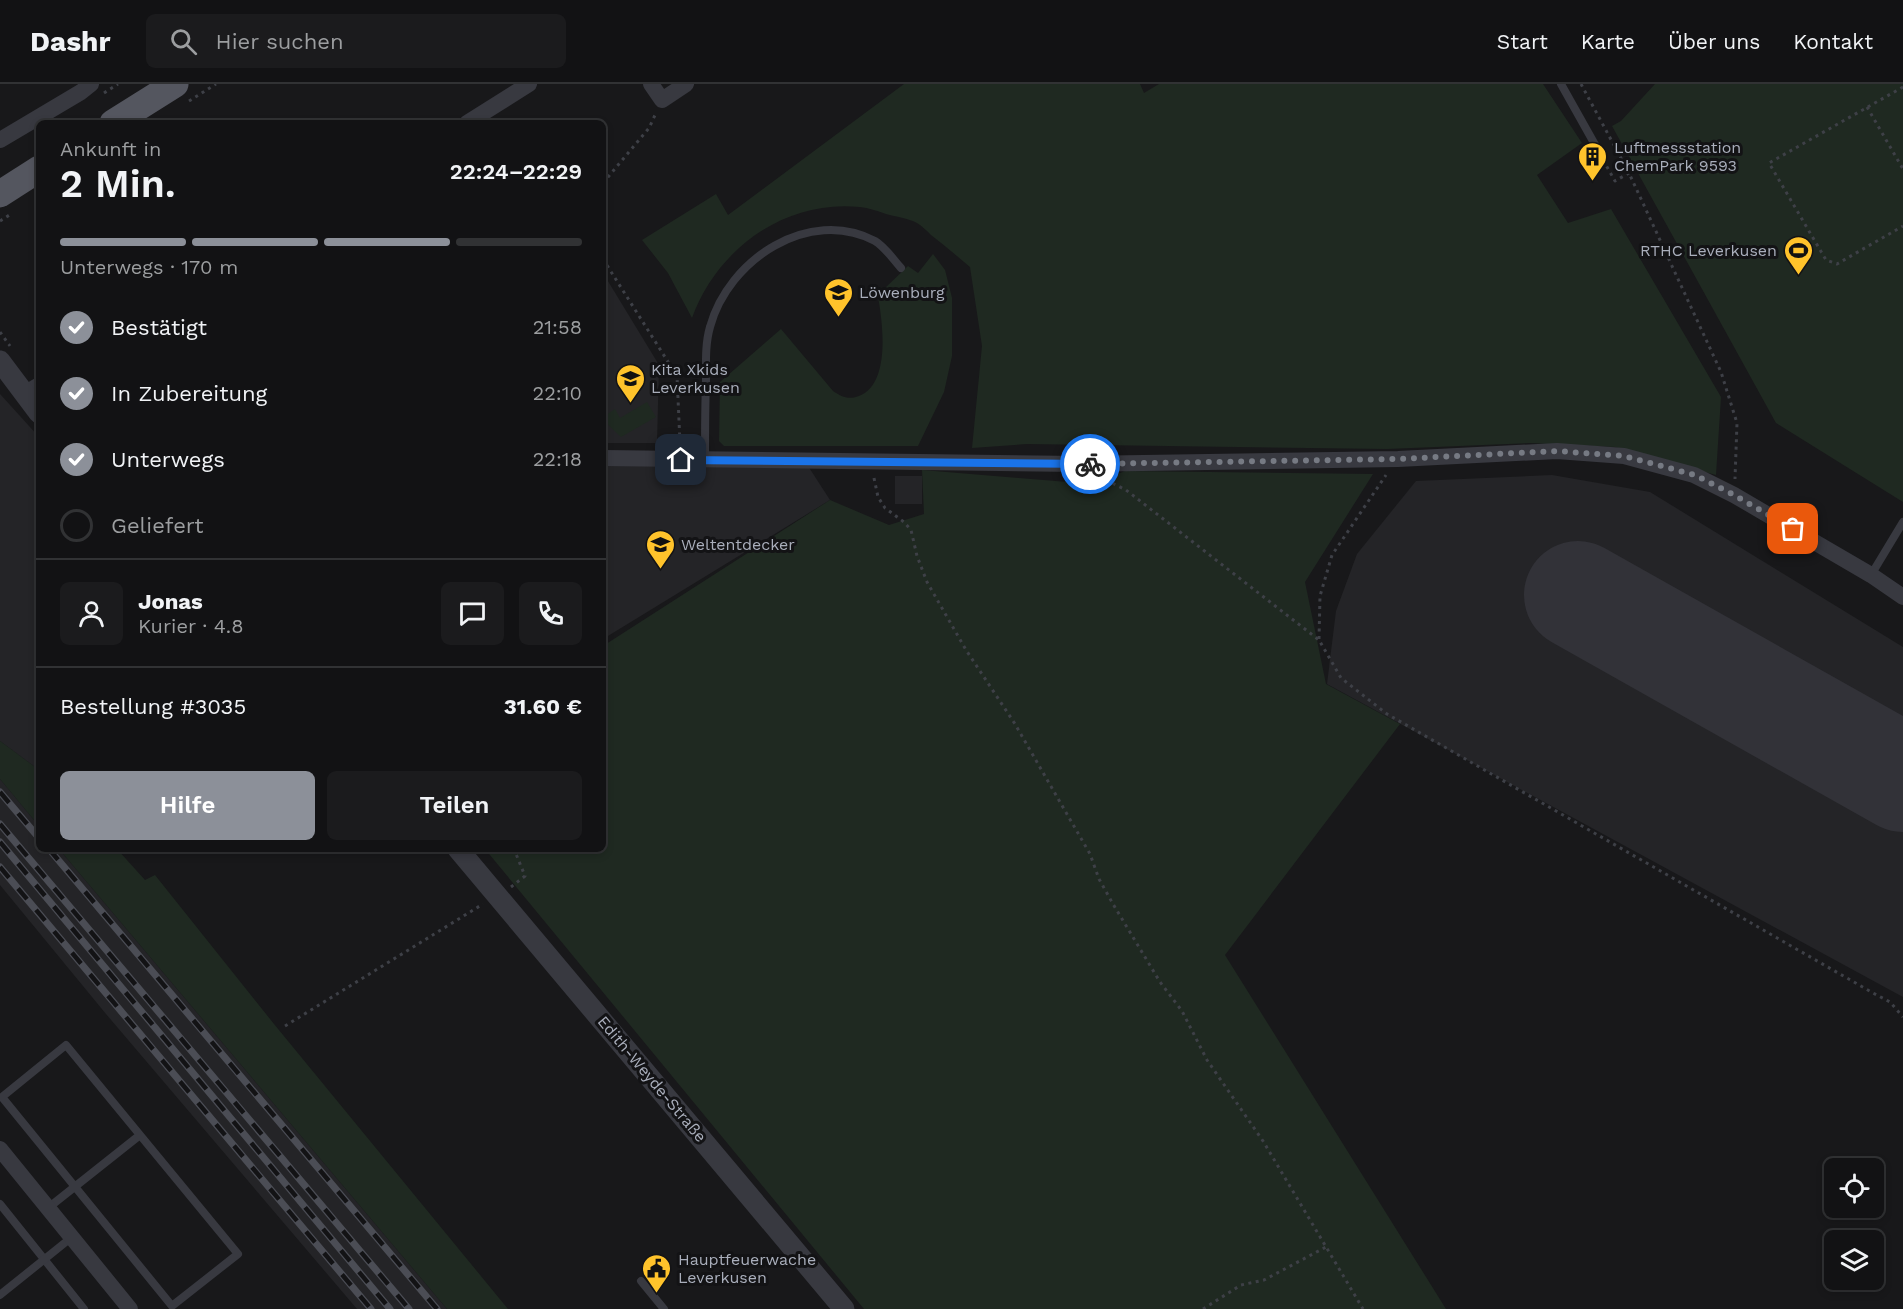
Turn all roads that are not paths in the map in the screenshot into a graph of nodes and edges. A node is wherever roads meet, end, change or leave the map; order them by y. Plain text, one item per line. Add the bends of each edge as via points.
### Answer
1 (91, 84) edge
2 (175, 84) edge
3 (529, 84) edge
4 (651, 84) edge
5 (686, 84) edge
6 (1561, 84) edge
7 (117, 120) edge
8 (472, 120) edge
9 (0, 140) edge
10 (1598, 150) road end
11 (36, 171) edge
12 (0, 194) edge
13 (901, 268) dead end
14 (0, 361) edge
15 (32, 389) edge
16 (606, 458) edge
17 (705, 460) junction
18 (1903, 522) edge
19 (1870, 575) junction
20 (1903, 597) edge
21 (460, 852) edge
22 (140, 1135) junction
23 (0, 1149) edge
24 (75, 1186) junction
25 (0, 1204) edge
26 (48, 1208) junction
27 (72, 1237) junction
28 (44, 1259) junction
29 (640, 1281) dead end
30 (0, 1295) edge
31 (84, 1309) edge
32 (130, 1309) edge
33 (664, 1309) edge
34 (844, 1309) edge

1 - 9 street
2 - 7 main road
3 - 8 street
4 - 5 street via 662,100
6 - 10 lane
11 - 12 main road
13 - 17 lane via 877,242 850,231 823,231 783,241 742,271 722,297 710,327 706,352
14 - 15 street
16 - 17 street
17 - 19 street via 1079,464 1398,459 1557,451 1624,456 1695,475
18 - 19 lane
19 - 20 street
21 - 34 street, Edith-Weyde-Straße
22 - 24 lane
22 - 24 lane via 66,1045 2,1097
22 - 24 lane via 238,1254 172,1306
23 - 26 street
24 - 26 lane
25 - 28 lane
26 - 27 street
27 - 28 lane
27 - 32 street
28 - 30 lane
28 - 31 lane
29 - 33 lane

